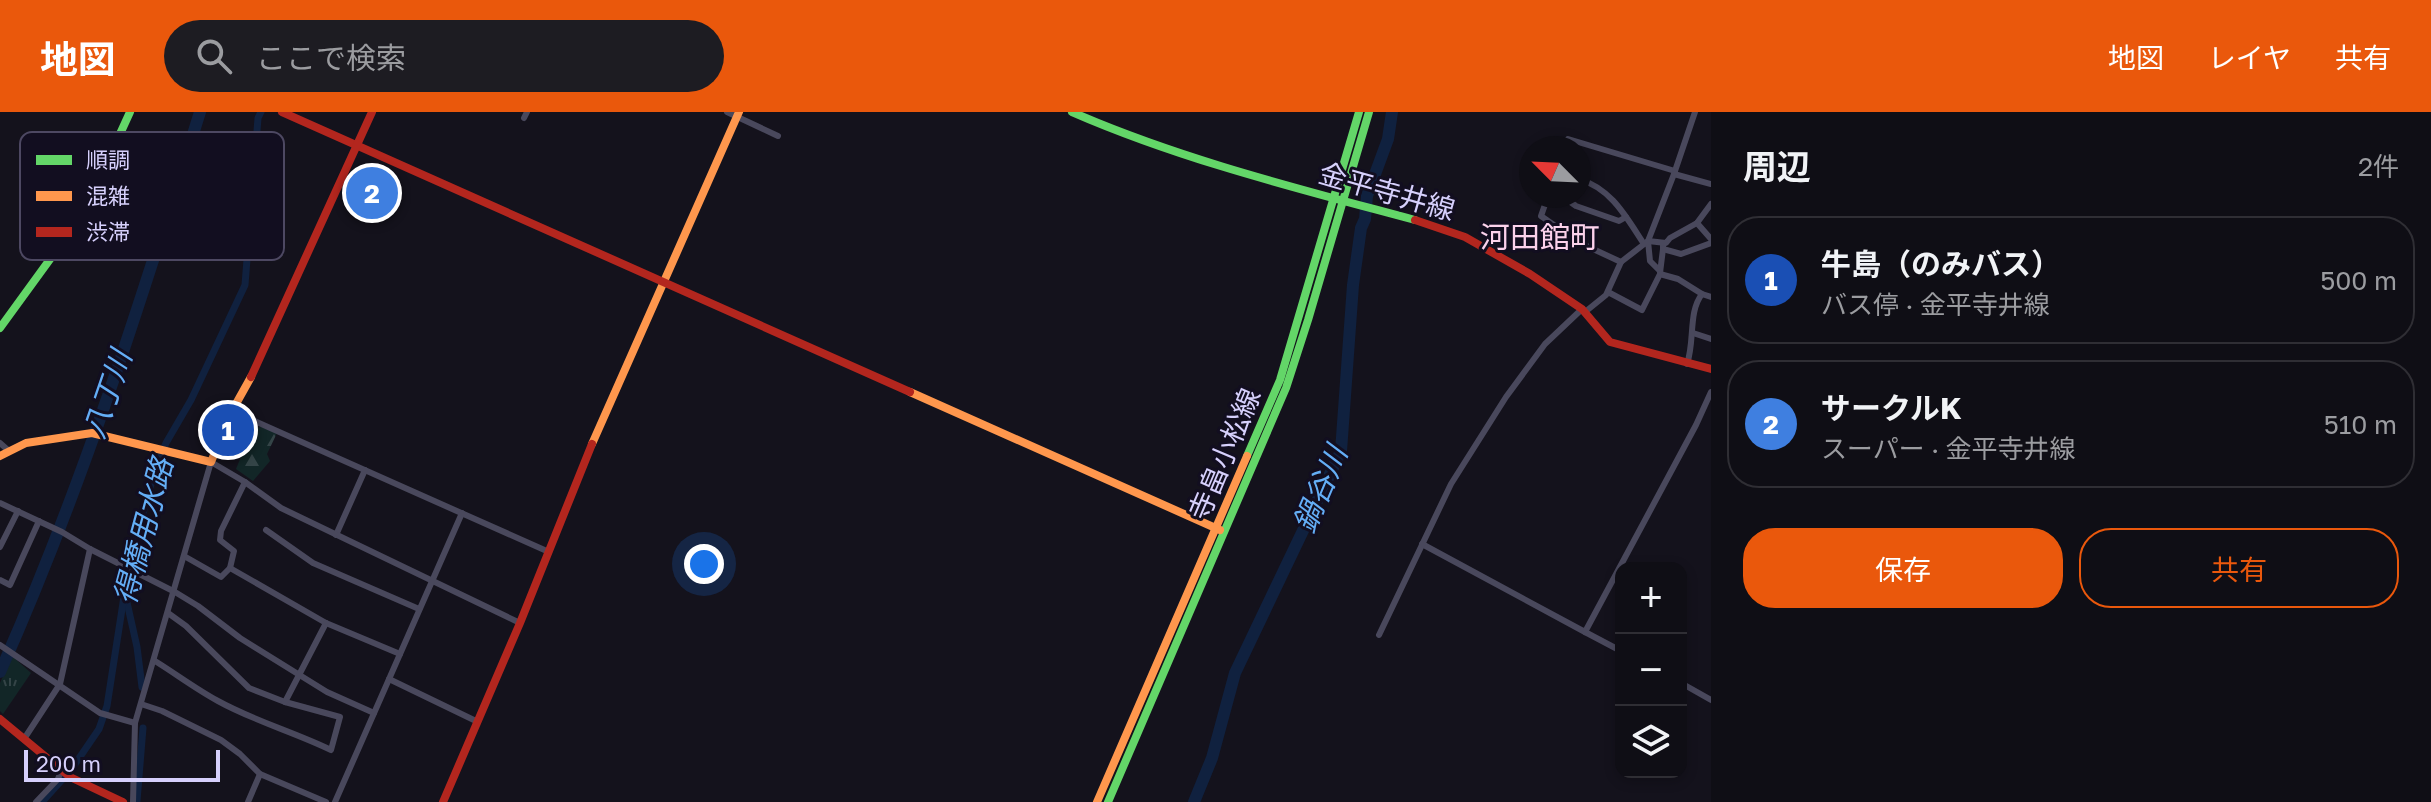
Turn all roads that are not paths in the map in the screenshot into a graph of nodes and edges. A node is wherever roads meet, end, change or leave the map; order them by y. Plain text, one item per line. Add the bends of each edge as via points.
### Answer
1 (130, 112) edge
2 (282, 112) edge
3 (372, 112) edge
4 (727, 112) edge
5 (1072, 112) edge
6 (1359, 112) edge
7 (1369, 112) edge
8 (1695, 112) edge
9 (738, 114) edge
10 (121, 132) edge
11 (778, 136) dead end
12 (358, 146) junction
13 (1591, 146) edge
14 (1675, 173) junction
15 (1591, 183) edge
16 (1711, 184) edge
17 (1337, 200) junction
18 (1711, 204) edge
19 (1544, 208) edge
20 (1582, 208) edge
21 (1626, 217) junction
22 (1697, 223) junction
23 (1711, 241) edge
24 (1646, 242) junction
25 (1663, 246) junction
26 (49, 260) edge
27 (1621, 262) junction
28 (1660, 273) junction
29 (665, 282) junction
30 (1608, 292) junction
31 (1709, 296) edge
32 (1584, 311) junction
33 (0, 328) edge
34 (1693, 333) junction
35 (1711, 339) edge
36 (1687, 364) junction
37 (1711, 369) edge
38 (1711, 392) edge
39 (232, 411) junction
40 (0, 443) edge
41 (9, 451) junction
42 (0, 456) edge
43 (211, 462) junction
44 (365, 470) junction
45 (245, 482) junction
46 (0, 503) edge
47 (18, 511) junction
48 (462, 513) junction
49 (39, 521) junction
50 (266, 530) dead end
51 (1220, 530) junction
52 (336, 535) junction
53 (1422, 544) junction
54 (0, 547) edge
55 (90, 549) junction
56 (549, 552) junction
57 (184, 556) junction
58 (230, 568) junction
59 (0, 580) edge
60 (431, 581) junction
61 (175, 592) junction
62 (419, 609) junction
63 (168, 613) junction
64 (326, 623) junction
65 (520, 623) junction
66 (1585, 632) junction
67 (1379, 635) dead end
68 (1, 646) edge
69 (1615, 648) edge
70 (400, 654) junction
71 (155, 661) junction
72 (298, 674) junction
73 (389, 679) junction
74 (60, 684) junction
75 (1687, 686) edge
76 (1711, 700) edge
77 (285, 702) junction
78 (141, 704) junction
79 (374, 713) junction
80 (0, 719) edge
81 (478, 722) junction
82 (135, 723) junction
83 (24, 739) junction
84 (65, 773) junction
85 (260, 774) junction
86 (36, 802) edge
87 (123, 802) edge
88 (133, 802) edge
89 (248, 802) edge
90 (326, 802) edge
91 (335, 802) edge
92 (443, 802) edge
93 (1097, 802) edge
94 (1108, 802) edge

1 - 10 main road
2 - 12 main road
3 - 12 main road
4 - 9 street
5 - 17 main road, 金平寺井線 via 1132,138
6 - 17 main road, 寺畠小松線
7 - 17 main road, 寺畠小松線
8 - 14 street
9 - 11 street
9 - 29 main road
12 - 29 main road
12 - 39 main road
13 - 14 street
14 - 16 street
14 - 24 street
15 - 21 street
17 - 32 main road, 金平寺井線 via 1465,237
17 - 51 main road, 寺畠小松線 via 1280,380
18 - 22 street
19 - 27 street via 1541,216 1578,242
20 - 21 street via 1619,221
21 - 24 street
22 - 23 street
22 - 25 street
23 - 25 street via 1681,254
24 - 25 street
24 - 27 street
24 - 28 street via 1650,261
25 - 28 street
26 - 33 main road
27 - 30 street
28 - 30 street via 1642,310
28 - 31 street
29 - 51 main road
29 - 56 main road
30 - 32 street
31 - 34 street via 1694,307
32 - 36 main road, 金平寺井線 via 1610,342
32 - 53 street via 1545,344 1506,397 1451,484
34 - 35 street
34 - 36 street
36 - 37 main road, 金平寺井線
38 - 66 street
39 - 43 main road
39 - 44 street
40 - 41 street
41 - 42 main road
41 - 43 main road via 26,443 92,433
43 - 45 street
43 - 57 street
44 - 48 street
44 - 52 street
45 - 52 street via 281,508
45 - 58 street via 221,531 220,540 234,551
46 - 47 street
47 - 49 street
47 - 54 street
48 - 56 street
48 - 60 street
49 - 55 street
49 - 59 street via 10,585
50 - 62 street via 313,563
51 - 93 main road, 寺畠小松線
51 - 94 main road, 寺畠小松線
52 - 60 street
53 - 66 street
53 - 67 street
55 - 61 street
55 - 74 street
56 - 65 main road
57 - 58 street via 221,577
57 - 61 street
58 - 64 street
60 - 62 street
60 - 65 street
61 - 63 street
61 - 72 street
62 - 70 street
63 - 71 street
63 - 77 street via 249,688
64 - 70 street
64 - 72 street
65 - 81 main road
66 - 69 street
68 - 74 street
70 - 73 street
71 - 77 street via 218,701 331,750 340,717
71 - 78 street
72 - 77 street
72 - 79 street
73 - 79 street
73 - 81 street
74 - 82 street via 100,713
74 - 83 street
75 - 76 street
78 - 82 street
78 - 85 street via 221,740
79 - 91 street
80 - 83 main road
81 - 92 main road
82 - 88 street
83 - 84 main road
84 - 86 street
84 - 87 main road
85 - 89 street
85 - 90 street

